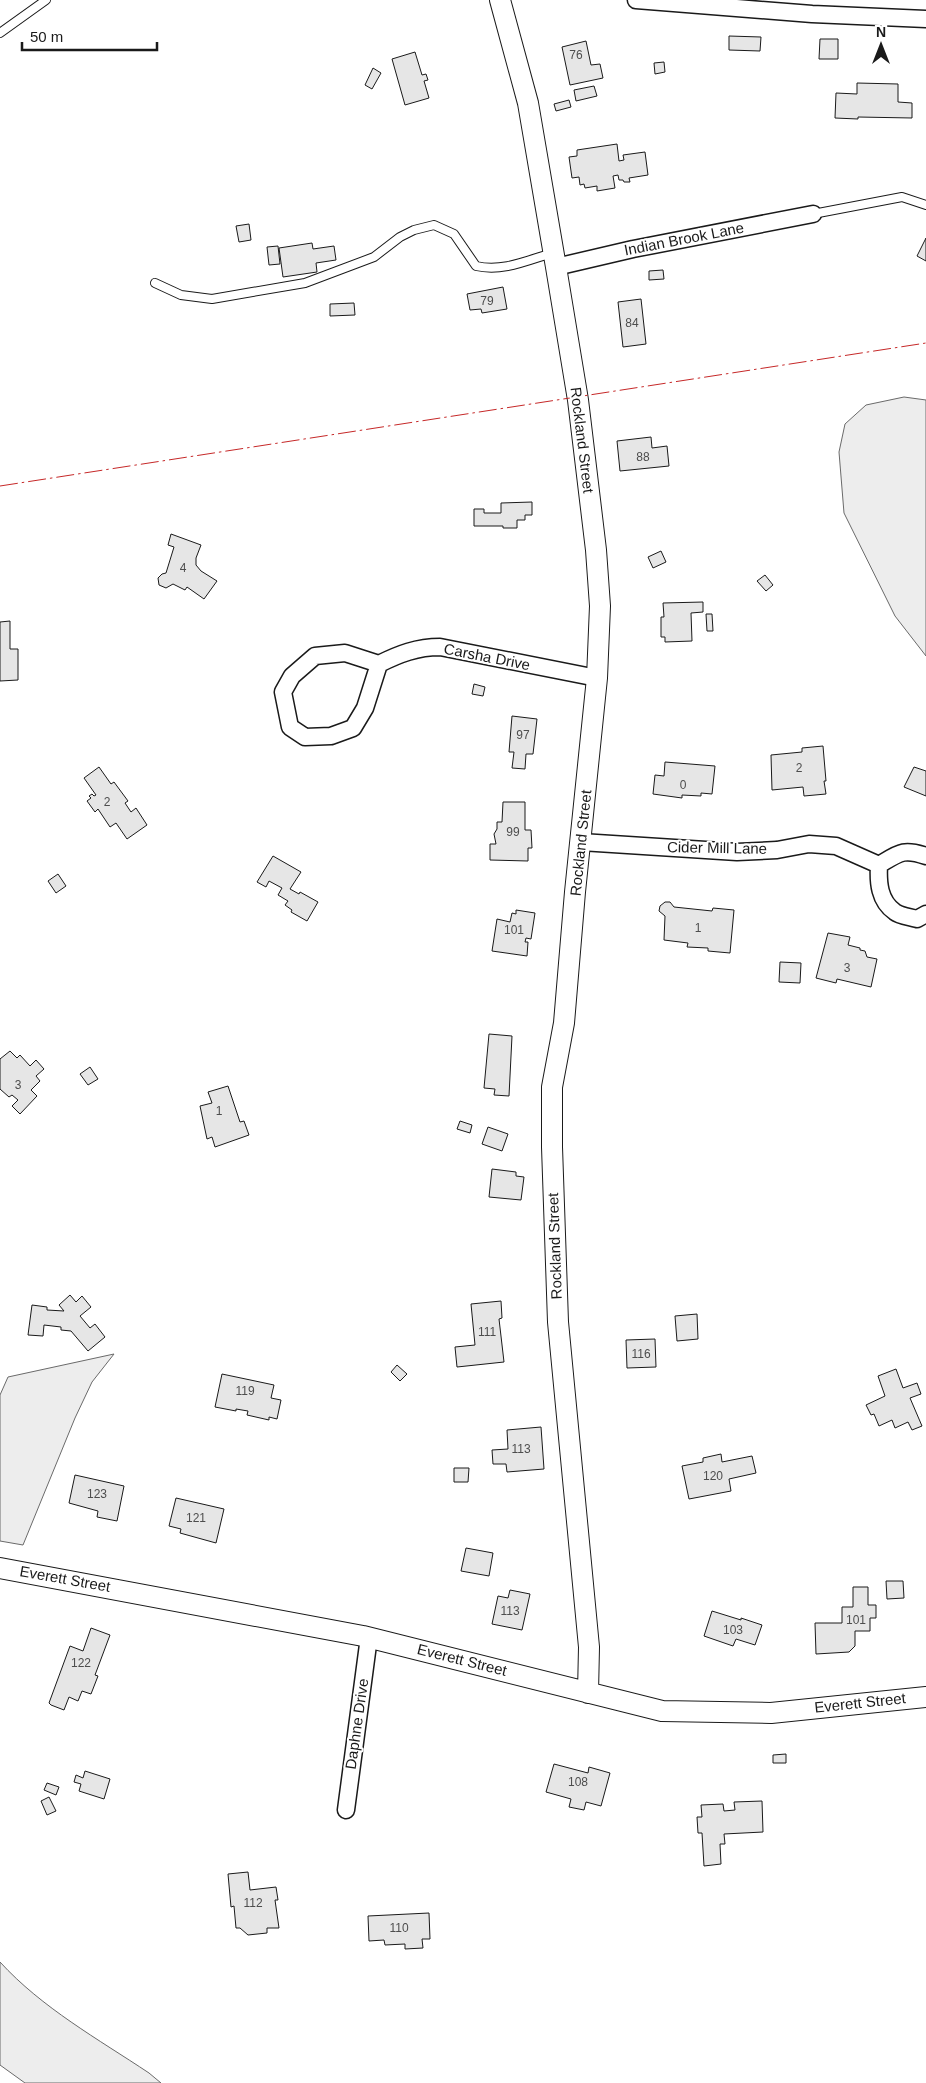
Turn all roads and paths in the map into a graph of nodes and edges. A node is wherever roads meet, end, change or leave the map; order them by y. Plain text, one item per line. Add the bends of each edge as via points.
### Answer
1 (46, 0) edge
2 (500, 0) edge
3 (636, 0) edge
4 (926, 19) edge
5 (0, 33) edge
6 (926, 205) edge
7 (813, 214) joint
8 (555, 259) junction
9 (155, 283) dead end
10 (379, 664) junction
11 (597, 678) junction
12 (581, 842) junction
13 (926, 856) edge
14 (879, 865) junction
15 (926, 914) edge
16 (0, 1568) edge
17 (369, 1637) junction
18 (588, 1693) junction
19 (926, 1697) edge
20 (346, 1810) dead end

1 - 5 lane
2 - 8 street, Rockland Street via 528,104
3 - 4 street
6 - 7 lane via 902,198
7 - 8 street, Indian Brook Lane via 633,249
8 - 9 lane via 502,268 476,266 454,234 434,225 400,237 374,257 306,283 212,299 181,295
8 - 11 street, Rockland Street via 578,400 596,550 600,606
10 - 10 street via 365,708 353,728 331,736 306,737 290,727 284,692 292,676 315,656 345,653
10 - 11 street, Carsha Drive via 400,653 422,647 440,647
11 - 12 street, Rockland Street
12 - 14 street, Cider Mill Lane via 738,852 809,844 836,846
12 - 18 street, Rockland Street via 564,1023 552,1087 552,1147 558,1322 589,1647
13 - 14 street via 910,851 897,854
14 - 15 street via 878,880 883,899 895,912 917,919
16 - 17 street, Everett Street
17 - 18 street, Everett Street
17 - 20 street, Daphne Drive
18 - 19 street, Everett Street via 662,1710 737,1713 771,1713

